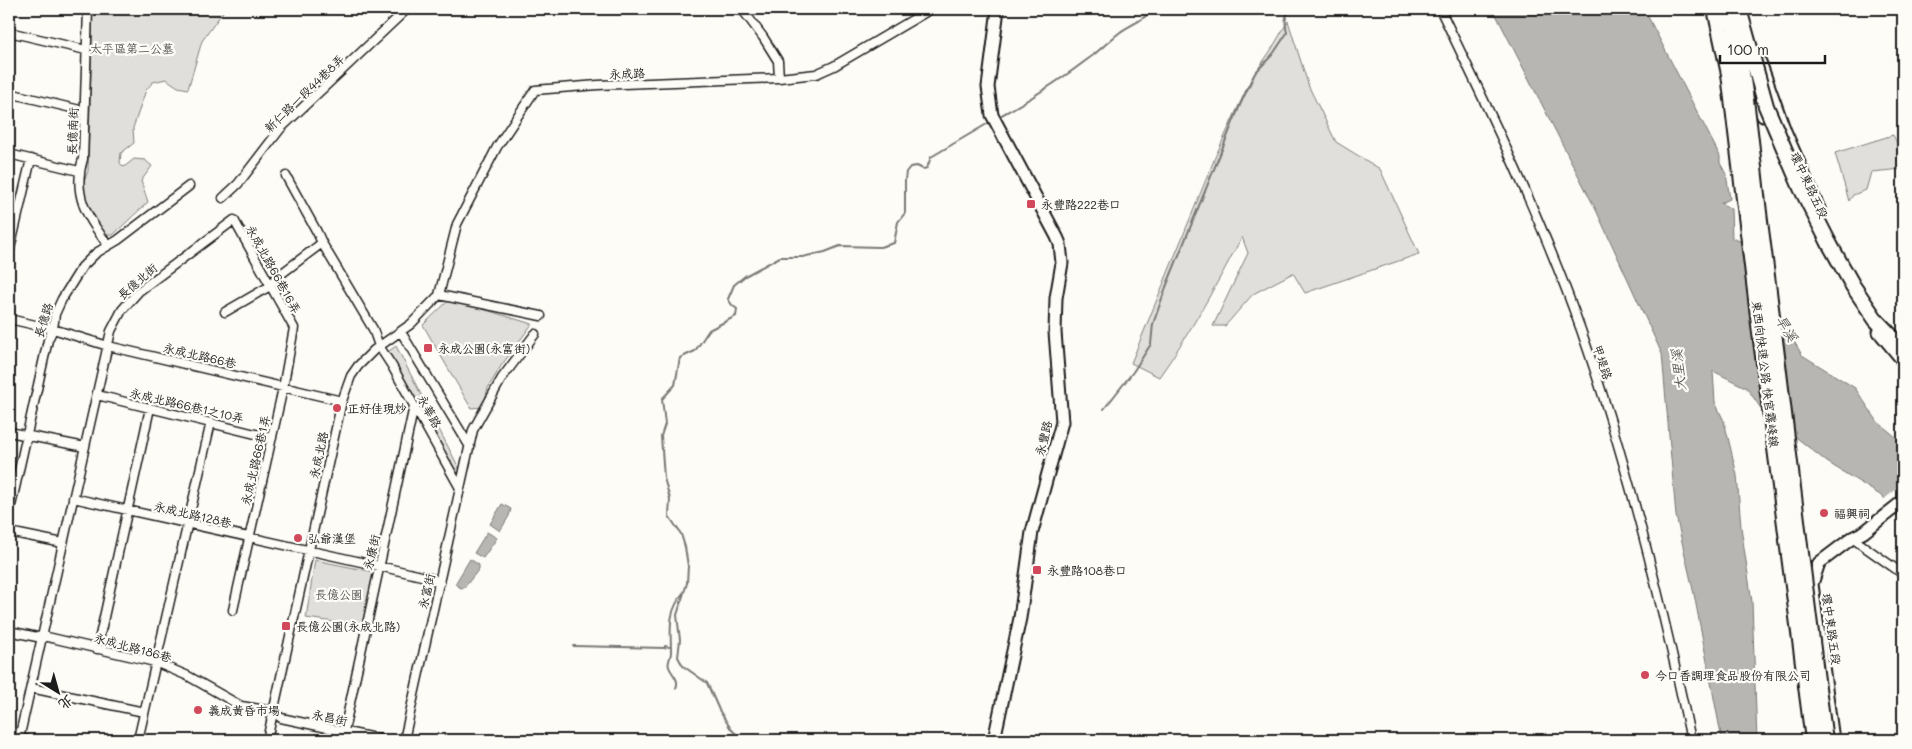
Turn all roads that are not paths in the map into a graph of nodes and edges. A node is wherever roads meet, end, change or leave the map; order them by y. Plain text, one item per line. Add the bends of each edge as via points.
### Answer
1 (88, 9) edge
2 (407, 9) edge
3 (742, 9) edge
4 (931, 9) edge
5 (998, 9) edge
6 (1440, 9) edge
7 (1714, 9) edge
8 (1728, 9) edge
9 (1739, 9) edge
10 (1746, 27) junction
11 (9, 32) edge
12 (1726, 32) junction
13 (86, 50) junction
14 (779, 78) junction
15 (9, 93) edge
16 (84, 111) junction
17 (9, 154) edge
18 (31, 159) junction
19 (79, 171) junction
20 (286, 176) dead end
21 (189, 186) dead end
22 (223, 198) dead end
23 (234, 220) joint
24 (322, 243) junction
25 (108, 245) junction
26 (9, 253) edge
27 (270, 286) junction
28 (439, 296) junction
29 (224, 312) dead end
30 (542, 316) dead end
31 (9, 319) edge
32 (53, 329) junction
33 (401, 332) junction
34 (535, 334) dead end
35 (1899, 344) edge
36 (108, 346) junction
37 (379, 346) junction
38 (1903, 361) edge
39 (283, 388) junction
40 (96, 396) junction
41 (342, 401) junction
42 (414, 406) junction
43 (150, 408) junction
44 (211, 422) junction
45 (9, 432) edge
46 (27, 435) junction
47 (272, 438) junction
48 (85, 447) junction
49 (470, 447) junction
50 (460, 488) junction
51 (1903, 492) edge
52 (73, 498) junction
53 (1903, 501) edge
54 (127, 511) junction
55 (9, 515) edge
56 (188, 524) junction
57 (9, 532) edge
58 (250, 538) junction
59 (1852, 538) junction
60 (63, 543) junction
61 (308, 551) junction
62 (379, 566) junction
63 (1903, 574) edge
64 (440, 583) junction
65 (232, 610) dead end
66 (9, 631) edge
67 (42, 636) junction
68 (97, 649) junction
69 (155, 662) junction
70 (31, 688) junction
71 (273, 711) junction
72 (144, 712) junction
73 (344, 731) junction
74 (9, 737) edge
75 (19, 739) junction
76 (28, 740) edge
77 (138, 740) edge
78 (267, 740) edge
79 (384, 740) edge
80 (404, 740) edge
81 (994, 740) edge
82 (1691, 740) edge
83 (1812, 740) edge
84 (1825, 740) edge
85 (1833, 740) edge

1 - 13 street, 長億南街
2 - 22 street, 新仁路一段44巷8弄 via 281,128 238,184
3 - 14 street via 778,61
4 - 14 street, 永成路 via 824,70 805,76
5 - 81 street, 永豐路 via 988,87 994,120 1060,244 1062,263 1055,332 1062,414 1032,532 1020,618
6 - 82 street, 甲堤路 via 1521,180 1583,337 1642,530
7 - 12 street, 環中東路五段
7 - 83 highway, 東西向快速公路 快官霧峰線, bridge via 1729,74
8 - 84 highway, 東西向快速公路 快官霧峰線, bridge via 1749,116
9 - 10 street, 環中東路五段
9 - 35 highway, bridge via 1766,106 1801,188 1853,286 1876,320
10 - 12 street
10 - 35 street, 環中東路五段 via 1785,131 1832,240
11 - 13 street
12 - 38 street, 環中東路五段 via 1798,196 1842,280
13 - 16 street, 長億南街
14 - 28 street, 永成路 via 535,90 497,147 457,224
15 - 16 street
16 - 19 street, 長億南街 via 83,159
17 - 18 street
18 - 19 street
18 - 26 street
19 - 25 street, 長億南街 via 84,210
20 - 24 street
21 - 25 street, 長億路
23 - 27 street, 永成北路66巷16弄
23 - 36 street, 長億北街 via 131,298 115,322
24 - 27 street
24 - 37 street via 373,329
25 - 32 street, 長億路 via 74,278 55,314
27 - 29 street
27 - 39 street, 永成北路66巷16弄 via 294,328
28 - 30 street
28 - 33 street, 永成路
31 - 32 street, 永成北路66巷
32 - 36 street, 永成北路66巷
32 - 46 street, 長億路
33 - 37 street, 永成路
33 - 49 street
34 - 49 street, 永富街 via 512,362 489,399 473,430
36 - 39 street, 永成北路66巷
36 - 40 street, 長億北街
37 - 41 street, 永成北路 via 351,376
37 - 42 street, 永華路
39 - 41 street, 永成北路66巷
39 - 47 street, 永成北路66巷1弄
40 - 43 street, 永成北路66巷1之10弄
40 - 48 street, 長億北街
41 - 61 street, 永成北路
42 - 50 street, 永華路
42 - 62 street, 永康街
43 - 44 street, 永成北路66巷1之10弄
43 - 54 street
44 - 47 street, 永成北路66巷1之10弄
44 - 56 street
45 - 46 street
46 - 48 street
46 - 55 street, 長億路
47 - 58 street, 永成北路66巷1弄
48 - 52 street, 長億北街
49 - 50 street, 永富街
50 - 64 street, 永富街
51 - 59 street via 1859,526
52 - 54 street, 永成北路128巷
52 - 60 street, 長億北街
53 - 59 street
54 - 56 street, 永成北路128巷
54 - 68 street
56 - 58 street, 永成北路128巷
56 - 69 street
57 - 60 street
58 - 61 street, 永成北路128巷
58 - 65 street, 永成北路66巷1弄
59 - 63 street
59 - 85 street, 環中東路五段 via 1819,563 1812,584
60 - 67 street, 長億北街
61 - 62 street, 永成北路128巷
61 - 71 street, 永成北路
62 - 64 street, 永成北路128巷
62 - 73 street, 永康街
64 - 80 street, 永富街
66 - 67 street, 永成北路186巷
67 - 68 street, 永成北路186巷
67 - 70 street, 長億北街
68 - 69 street, 永成北路186巷
69 - 71 street, 永成北路186巷 via 188,676 241,706
69 - 72 street
70 - 72 street
70 - 75 street, 長億北街
71 - 73 street, 永昌街 via 281,718
71 - 78 street, 永成北路
72 - 77 street
73 - 79 street, 永昌街
74 - 75 street
75 - 76 street

